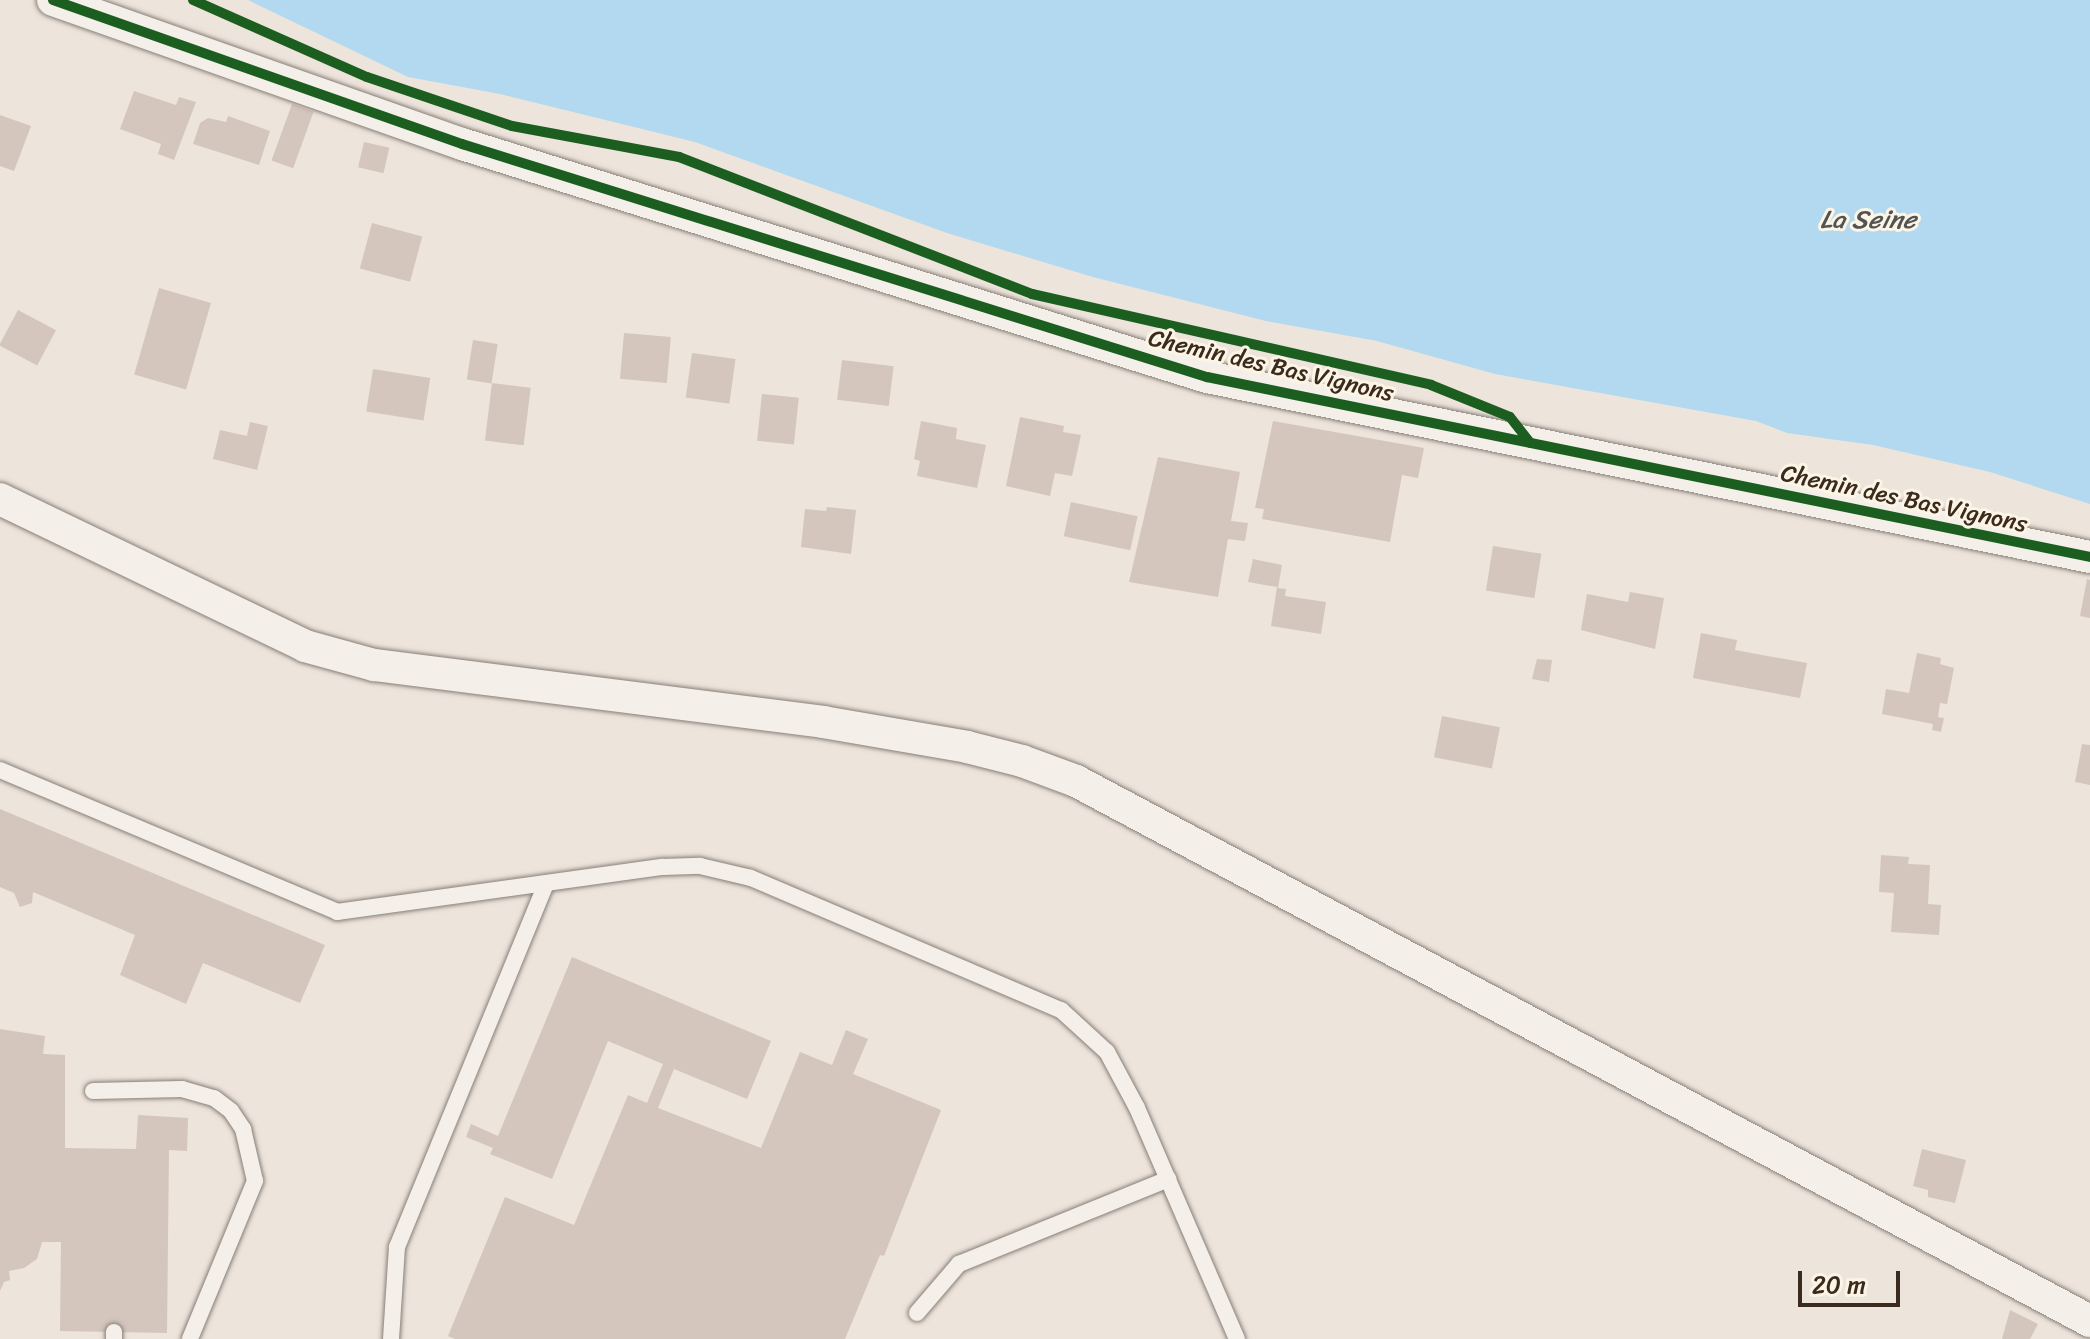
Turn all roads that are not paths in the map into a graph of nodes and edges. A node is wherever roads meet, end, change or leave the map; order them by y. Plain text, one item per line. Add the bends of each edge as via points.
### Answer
1 (53, 0) edge
2 (0, 499) edge
3 (2090, 557) edge
4 (0, 770) edge
5 (546, 883) junction
6 (93, 1091) dead end
7 (1168, 1179) junction
8 (917, 1313) dead end
9 (2090, 1321) edge
10 (190, 1339) edge
11 (391, 1339) edge
12 (1237, 1339) edge

1 - 3 street, Chemin des Bas Vignons via 462,144 1207,377
2 - 9 street via 305,646 374,665 823,722 967,747 1076,781
4 - 5 lane via 337,912
5 - 7 lane via 700,866 751,878 1061,1010 1107,1052
5 - 11 lane via 397,1247
6 - 10 lane via 182,1089 214,1098 243,1129 255,1181
7 - 8 lane via 959,1264
7 - 12 lane

